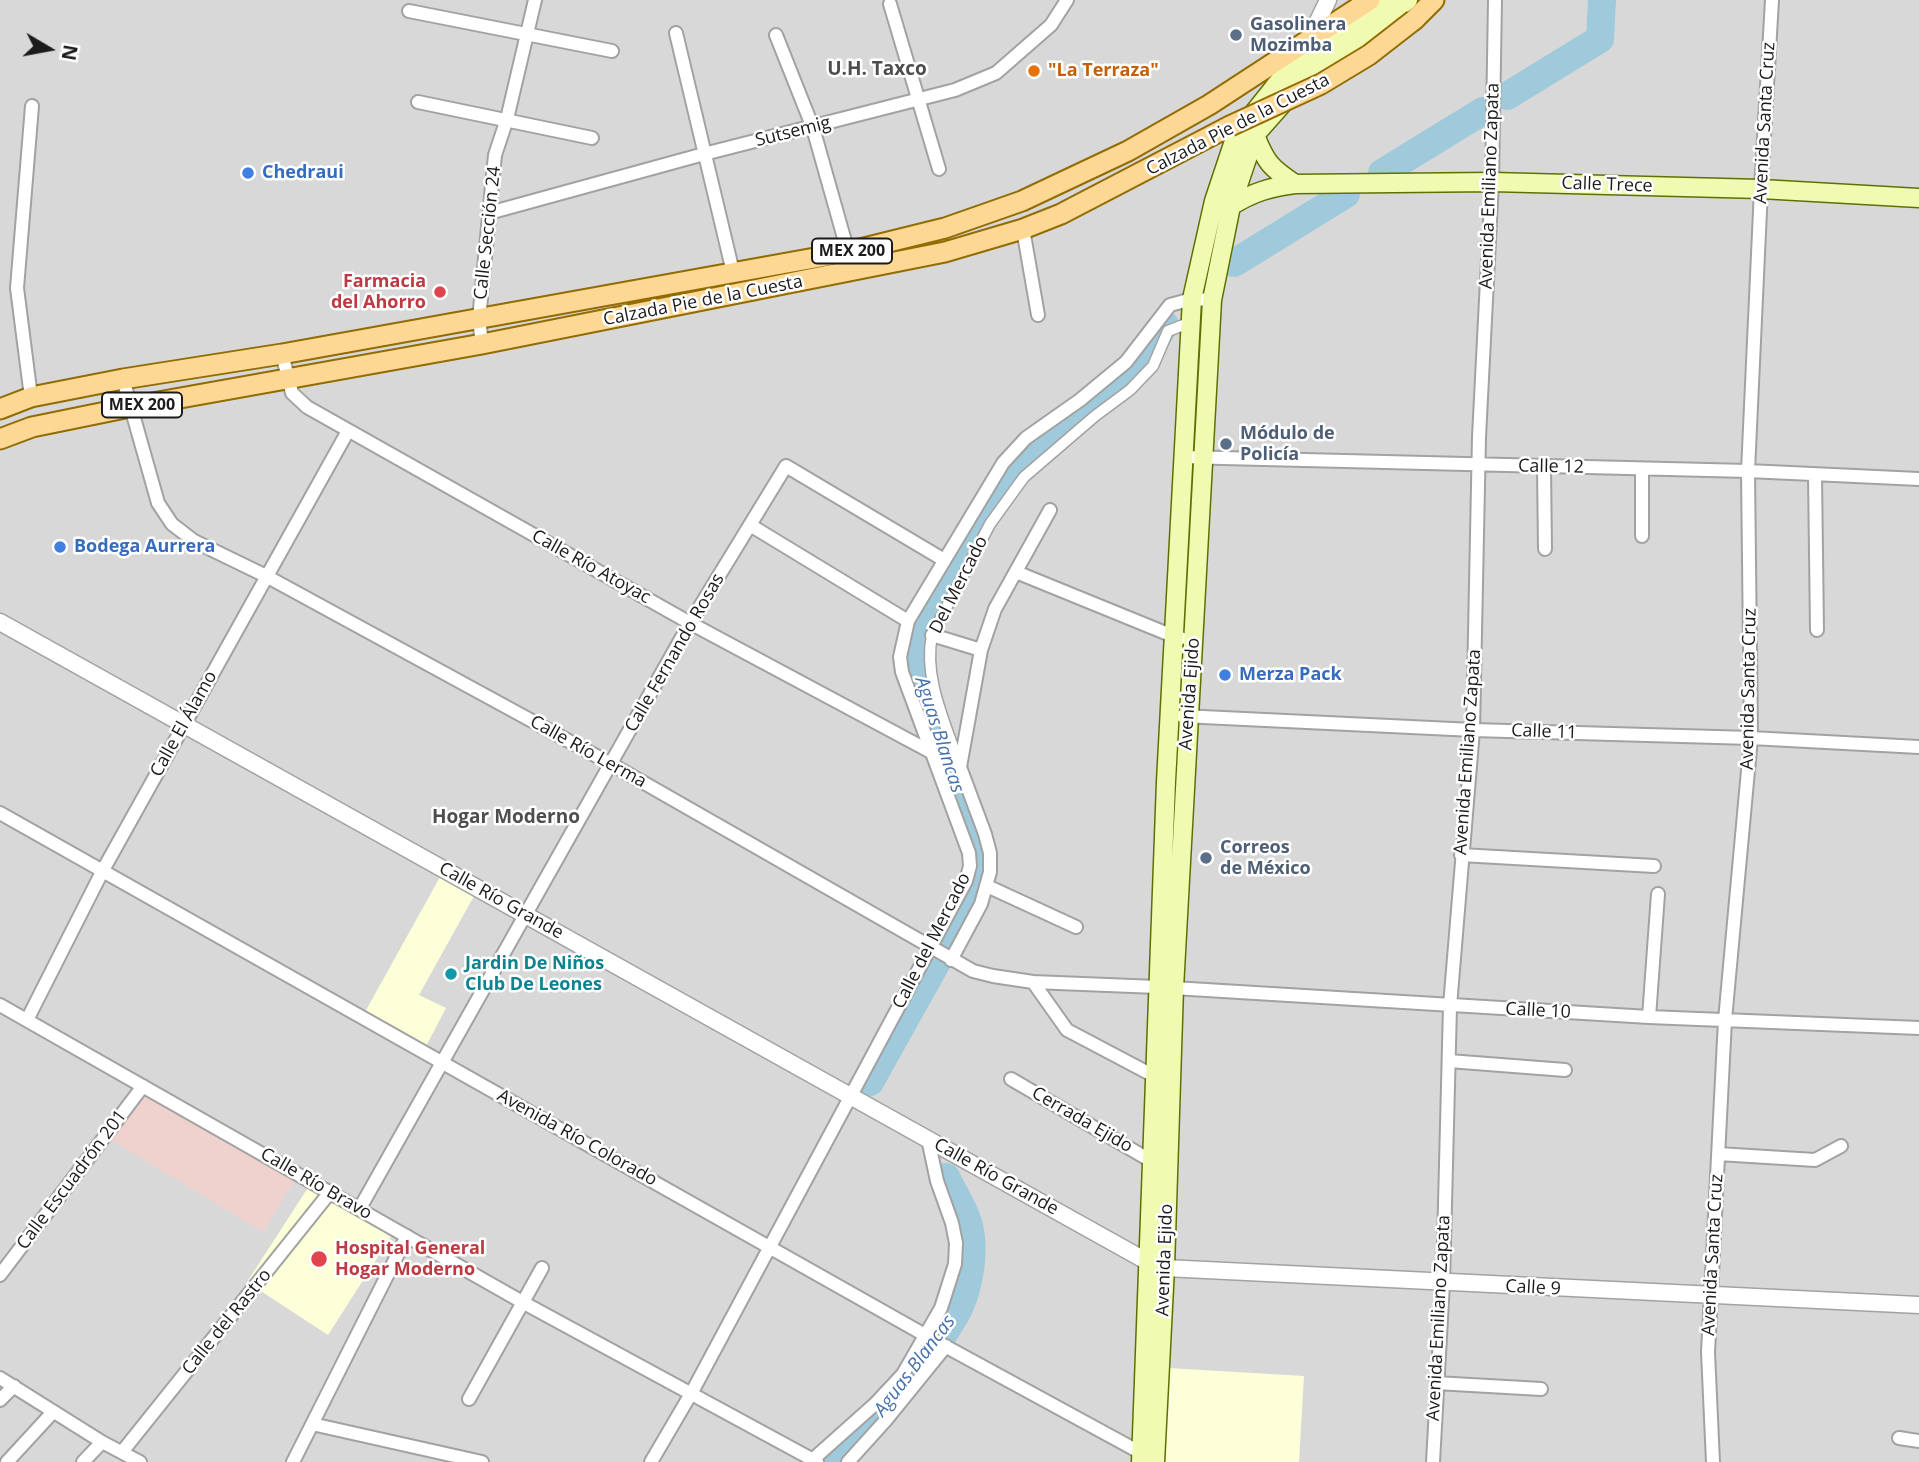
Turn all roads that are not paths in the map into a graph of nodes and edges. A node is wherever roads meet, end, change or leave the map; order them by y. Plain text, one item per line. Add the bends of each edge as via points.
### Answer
1 (535, 0) edge
2 (1067, 0) edge
3 (1328, 0) edge
4 (1370, 0) edge
5 (1385, 0) edge
6 (1408, 0) edge
7 (1434, 0) edge
8 (1495, 0) edge
9 (1772, 0) edge
10 (890, 4) dead end
11 (409, 11) dead end
12 (676, 33) dead end
13 (526, 35) junction
14 (776, 35) dead end
15 (1307, 43) junction
16 (612, 51) dead end
17 (917, 99) junction
18 (418, 102) dead end
19 (1209, 105) junction
20 (32, 106) dead end
21 (507, 119) junction
22 (813, 128) junction
23 (1226, 128) junction
24 (1255, 135) junction
25 (592, 138) dead end
26 (704, 154) junction
27 (939, 169) dead end
28 (1492, 182) junction
29 (1295, 184) junction
30 (1761, 190) junction
31 (1919, 198) edge
32 (1231, 205) junction
33 (489, 213) junction
34 (1023, 229) junction
35 (848, 252) junction
36 (733, 272) junction
37 (1192, 299) junction
38 (1212, 300) junction
39 (1038, 315) dead end
40 (479, 319) junction
41 (1191, 322) junction
42 (482, 344) junction
43 (282, 354) junction
44 (123, 379) junction
45 (287, 380) junction
46 (32, 397) junction
47 (130, 407) junction
48 (0, 409) edge
49 (348, 431) junction
50 (0, 439) edge
51 (1182, 457) junction
52 (1202, 458) junction
53 (1478, 465) junction
54 (1544, 467) junction
55 (1642, 469) junction
56 (1748, 471) junction
57 (1815, 475) junction
58 (1919, 479) edge
59 (1050, 510) dead end
60 (750, 525) junction
61 (1642, 537) dead end
62 (1545, 549) dead end
63 (944, 560) junction
64 (1016, 572) junction
65 (266, 576) junction
66 (908, 621) junction
67 (0, 622) edge
68 (690, 624) junction
69 (1818, 629) dead end
70 (932, 635) junction
71 (1173, 636) junction
72 (1194, 640) junction
73 (981, 650) junction
74 (1169, 715) junction
75 (1188, 716) junction
76 (184, 724) junction
77 (1473, 730) junction
78 (1751, 738) junction
79 (1919, 747) edge
80 (931, 752) junction
81 (611, 764) junction
82 (960, 767) junction
83 (0, 813) edge
84 (1461, 855) junction
85 (1654, 866) dead end
86 (103, 870) junction
87 (987, 886) junction
88 (1658, 894) dead end
89 (526, 915) junction
90 (1076, 927) dead end
91 (940, 954) junction
92 (1033, 982) junction
93 (1166, 987) junction
94 (0, 1005) edge
95 (1450, 1006) junction
96 (1649, 1017) junction
97 (27, 1020) junction
98 (1725, 1020) junction
99 (1919, 1028) edge
100 (1448, 1061) junction
101 (444, 1064) junction
102 (1565, 1070) dead end
103 (1156, 1077) junction
104 (1011, 1079) dead end
105 (143, 1086) junction
106 (851, 1096) junction
107 (928, 1139) junction
108 (1841, 1146) dead end
109 (1718, 1154) junction
110 (1153, 1162) junction
111 (331, 1192) junction
112 (360, 1208) junction
113 (407, 1236) junction
114 (769, 1245) junction
115 (1157, 1265) junction
116 (542, 1269) dead end
117 (0, 1275) edge
118 (1443, 1283) junction
119 (1711, 1296) junction
120 (524, 1303) junction
121 (1919, 1306) edge
122 (936, 1341) junction
123 (0, 1378) edge
124 (1436, 1383) junction
125 (13, 1386) junction
126 (1541, 1388) dead end
127 (692, 1392) junction
128 (469, 1399) dead end
129 (0, 1400) edge
130 (53, 1412) junction
131 (312, 1424) junction
132 (1899, 1438) dead end
133 (1919, 1441) edge
134 (102, 1442) junction
135 (122, 1452) junction
136 (1148, 1459) edge
137 (813, 1461) edge
138 (7, 1462) edge
139 (83, 1462) edge
140 (140, 1462) edge
141 (293, 1462) edge
142 (482, 1462) edge
143 (651, 1462) edge
144 (848, 1462) edge
145 (1433, 1462) edge
146 (1713, 1462) edge

1 - 13 street, Calle Sección 24
2 - 17 street, Sutsemig via 1051,24 996,73
3 - 15 street
4 - 15 main road, Calzada Pie de la Cuesta / MEX 200
5 - 37 main road, Avenida Ejido via 1279,81 1236,135 1214,201
6 - 24 main road, Avenida Ejido via 1292,93
7 - 23 main road, Calzada Pie de la Cuesta / MEX 200, bridge via 1369,55 1321,84
8 - 28 street, Avenida Emiliano Zapata
9 - 30 street, Avenida Santa Cruz
10 - 17 street
11 - 13 street
12 - 26 street
13 - 16 street
13 - 21 street, Calle Sección 24
14 - 22 street
15 - 19 main road, Calzada Pie de la Cuesta / MEX 200
17 - 22 street, Sutsemig
17 - 27 street
18 - 21 street
19 - 23 main road
19 - 35 main road, Calzada Pie de la Cuesta / MEX 200 via 1128,151 1023,201 945,228
20 - 46 street via 17,288
21 - 25 street
21 - 33 street, Calle Sección 24 via 495,155
22 - 26 street, Sutsemig
22 - 35 street
23 - 34 main road, Calzada Pie de la Cuesta / MEX 200
24 - 29 main road via 1265,159
24 - 32 main road, Avenida Ejido
26 - 33 street, Sutsemig
26 - 36 street
28 - 29 main road, Calle Trece
28 - 30 main road, Calle Trece
28 - 53 street, Avenida Emiliano Zapata
29 - 32 main road, Calle Trece via 1268,187
30 - 31 main road, Calle Trece
30 - 56 street, Avenida Santa Cruz
32 - 38 main road, Avenida Ejido
33 - 40 street, Calle Sección 24
34 - 39 street
34 - 42 main road, Calzada Pie de la Cuesta / MEX 200 via 907,261
35 - 36 main road, Calzada Pie de la Cuesta / MEX 200
36 - 40 main road, Calzada Pie de la Cuesta / MEX 200
37 - 38 street
37 - 41 main road, Avenida Ejido
37 - 63 street, Calle del Mercado via 1170,305 1126,362 1026,438 1003,463
38 - 52 main road, Avenida Ejido
40 - 42 street, Calle Sección 24
40 - 43 main road, Calzada Pie de la Cuesta / MEX 200
41 - 51 main road, Avenida Ejido
41 - 70 street, Del Mercado via 1168,331 1153,366 1130,390 1024,477 990,524
42 - 45 main road, Calzada Pie de la Cuesta / MEX 200
43 - 44 main road, Calzada Pie de la Cuesta / MEX 200
43 - 45 street, Calle Río Atoyac
44 - 46 main road, Calzada Pie de la Cuesta / MEX 200
44 - 47 street, Calle Río Lerma
45 - 47 main road, Calzada Pie de la Cuesta / MEX 200
45 - 49 street, Calle Río Atoyac via 292,393 307,407
46 - 48 main road, Calzada Pie de la Cuesta / MEX 200
47 - 50 main road, Calzada Pie de la Cuesta / MEX 200 via 32,427
47 - 65 street, Calle Río Lerma via 158,503 172,524 194,541
49 - 65 street, Calle El Álamo
49 - 68 street, Calle Río Atoyac
51 - 52 street, Calle 12
51 - 71 main road, Avenida Ejido
52 - 53 street, Calle 12
52 - 72 main road, Avenida Ejido
53 - 54 street, Calle 12
53 - 77 street, Avenida Emiliano Zapata
54 - 55 street, Calle 12
54 - 62 street
55 - 56 street, Calle 12
55 - 61 street
56 - 57 street, Calle 12
56 - 78 street, Avenida Santa Cruz
57 - 58 street, Calle 12
57 - 69 street
59 - 64 street
60 - 63 street, Calle Fernando Rosas via 786,466
60 - 66 street
60 - 68 street, Calle Fernando Rosas
63 - 66 street, Calle del Mercado
64 - 71 street
64 - 73 street via 995,609
65 - 76 street, Calle El Álamo
65 - 81 street, Calle Río Lerma
66 - 80 street, Calle del Mercado via 900,657 902,673
67 - 76 street, Calle Río Grande
68 - 80 street, Calle Río Atoyac
68 - 81 street, Calle Fernando Rosas
70 - 73 street
70 - 82 street, Del Mercado via 930,675
71 - 72 street
71 - 74 main road, Avenida Ejido
72 - 75 main road, Avenida Ejido
73 - 82 street
74 - 75 street, Calle 11
74 - 93 main road, Avenida Ejido
75 - 77 street, Calle 11
75 - 93 main road, Avenida Ejido
76 - 86 street, Calle El Álamo
76 - 89 street, Calle Río Grande
77 - 78 street, Calle 11
77 - 84 street, Avenida Emiliano Zapata
78 - 79 street, Calle 11
78 - 98 street, Avenida Santa Cruz
80 - 91 street, Calle del Mercado via 970,866
81 - 89 street, Calle Fernando Rosas
81 - 91 street, Calle Río Lerma
82 - 87 street, Del Mercado via 990,853
83 - 86 street, Avenida Río Colorado
84 - 85 street
84 - 95 street, Avenida Emiliano Zapata
86 - 97 street, Calle El Álamo
86 - 101 street, Avenida Río Colorado
87 - 90 street
87 - 91 street, Del Mercado via 981,904
88 - 96 street
89 - 101 street, Calle Fernando Rosas
89 - 106 street, Calle Río Grande
91 - 92 street, Calle Río Lerma via 972,971
91 - 106 street, Calle del Mercado
92 - 93 street, Calle Río Lerma
92 - 103 street via 1067,1030
93 - 95 street, Calle 10
93 - 103 main road, Avenida Ejido
93 - 115 main road, Avenida Ejido
94 - 97 street, Calle Río Bravo
95 - 96 street, Calle 10
95 - 100 street, Avenida Emiliano Zapata
96 - 98 street, Calle 10
97 - 105 street, Calle Río Bravo
98 - 99 street, Calle 10
98 - 109 street, Avenida Santa Cruz
100 - 102 street
100 - 118 street, Avenida Emiliano Zapata
101 - 112 street, Calle Fernando Rosas
101 - 114 street, Avenida Río Colorado
103 - 110 main road, Avenida Ejido
104 - 110 street, Cerrada Ejido
105 - 111 street, Calle Río Bravo
105 - 117 street, Calle Escuadrón 201
106 - 107 street, Calle Río Grande
106 - 114 street, Calle del Mercado
107 - 115 street, Calle Río Grande
107 - 122 street via 956,1243
108 - 109 street via 1815,1160
109 - 119 street, Avenida Santa Cruz
110 - 115 main road, Avenida Ejido
111 - 112 street, Calle Río Bravo
111 - 135 street, Calle del Rastro
112 - 113 street, Calle Río Bravo
113 - 120 street, Calle Río Bravo
113 - 131 street
114 - 122 street, Avenida Río Colorado
114 - 127 street, Calle del Mercado
115 - 118 street, Calle 9
115 - 136 main road, Avenida Ejido
116 - 120 street
118 - 119 street, Calle 9
118 - 124 street, Avenida Emiliano Zapata
119 - 121 street, Calle 9
119 - 146 street, Avenida Santa Cruz via 1708,1352
120 - 127 street, Calle Río Bravo
120 - 128 street
122 - 136 street, Avenida Río Colorado
122 - 137 street
122 - 144 street via 886,1420
123 - 125 street
124 - 126 street
124 - 145 street, Avenida Emiliano Zapata
125 - 129 street
125 - 130 street
127 - 137 street, Calle Río Bravo
127 - 143 street, Calle del Mercado
130 - 134 street
130 - 138 street
131 - 141 street
131 - 142 street
132 - 133 street
134 - 135 street
134 - 139 street
135 - 140 street

